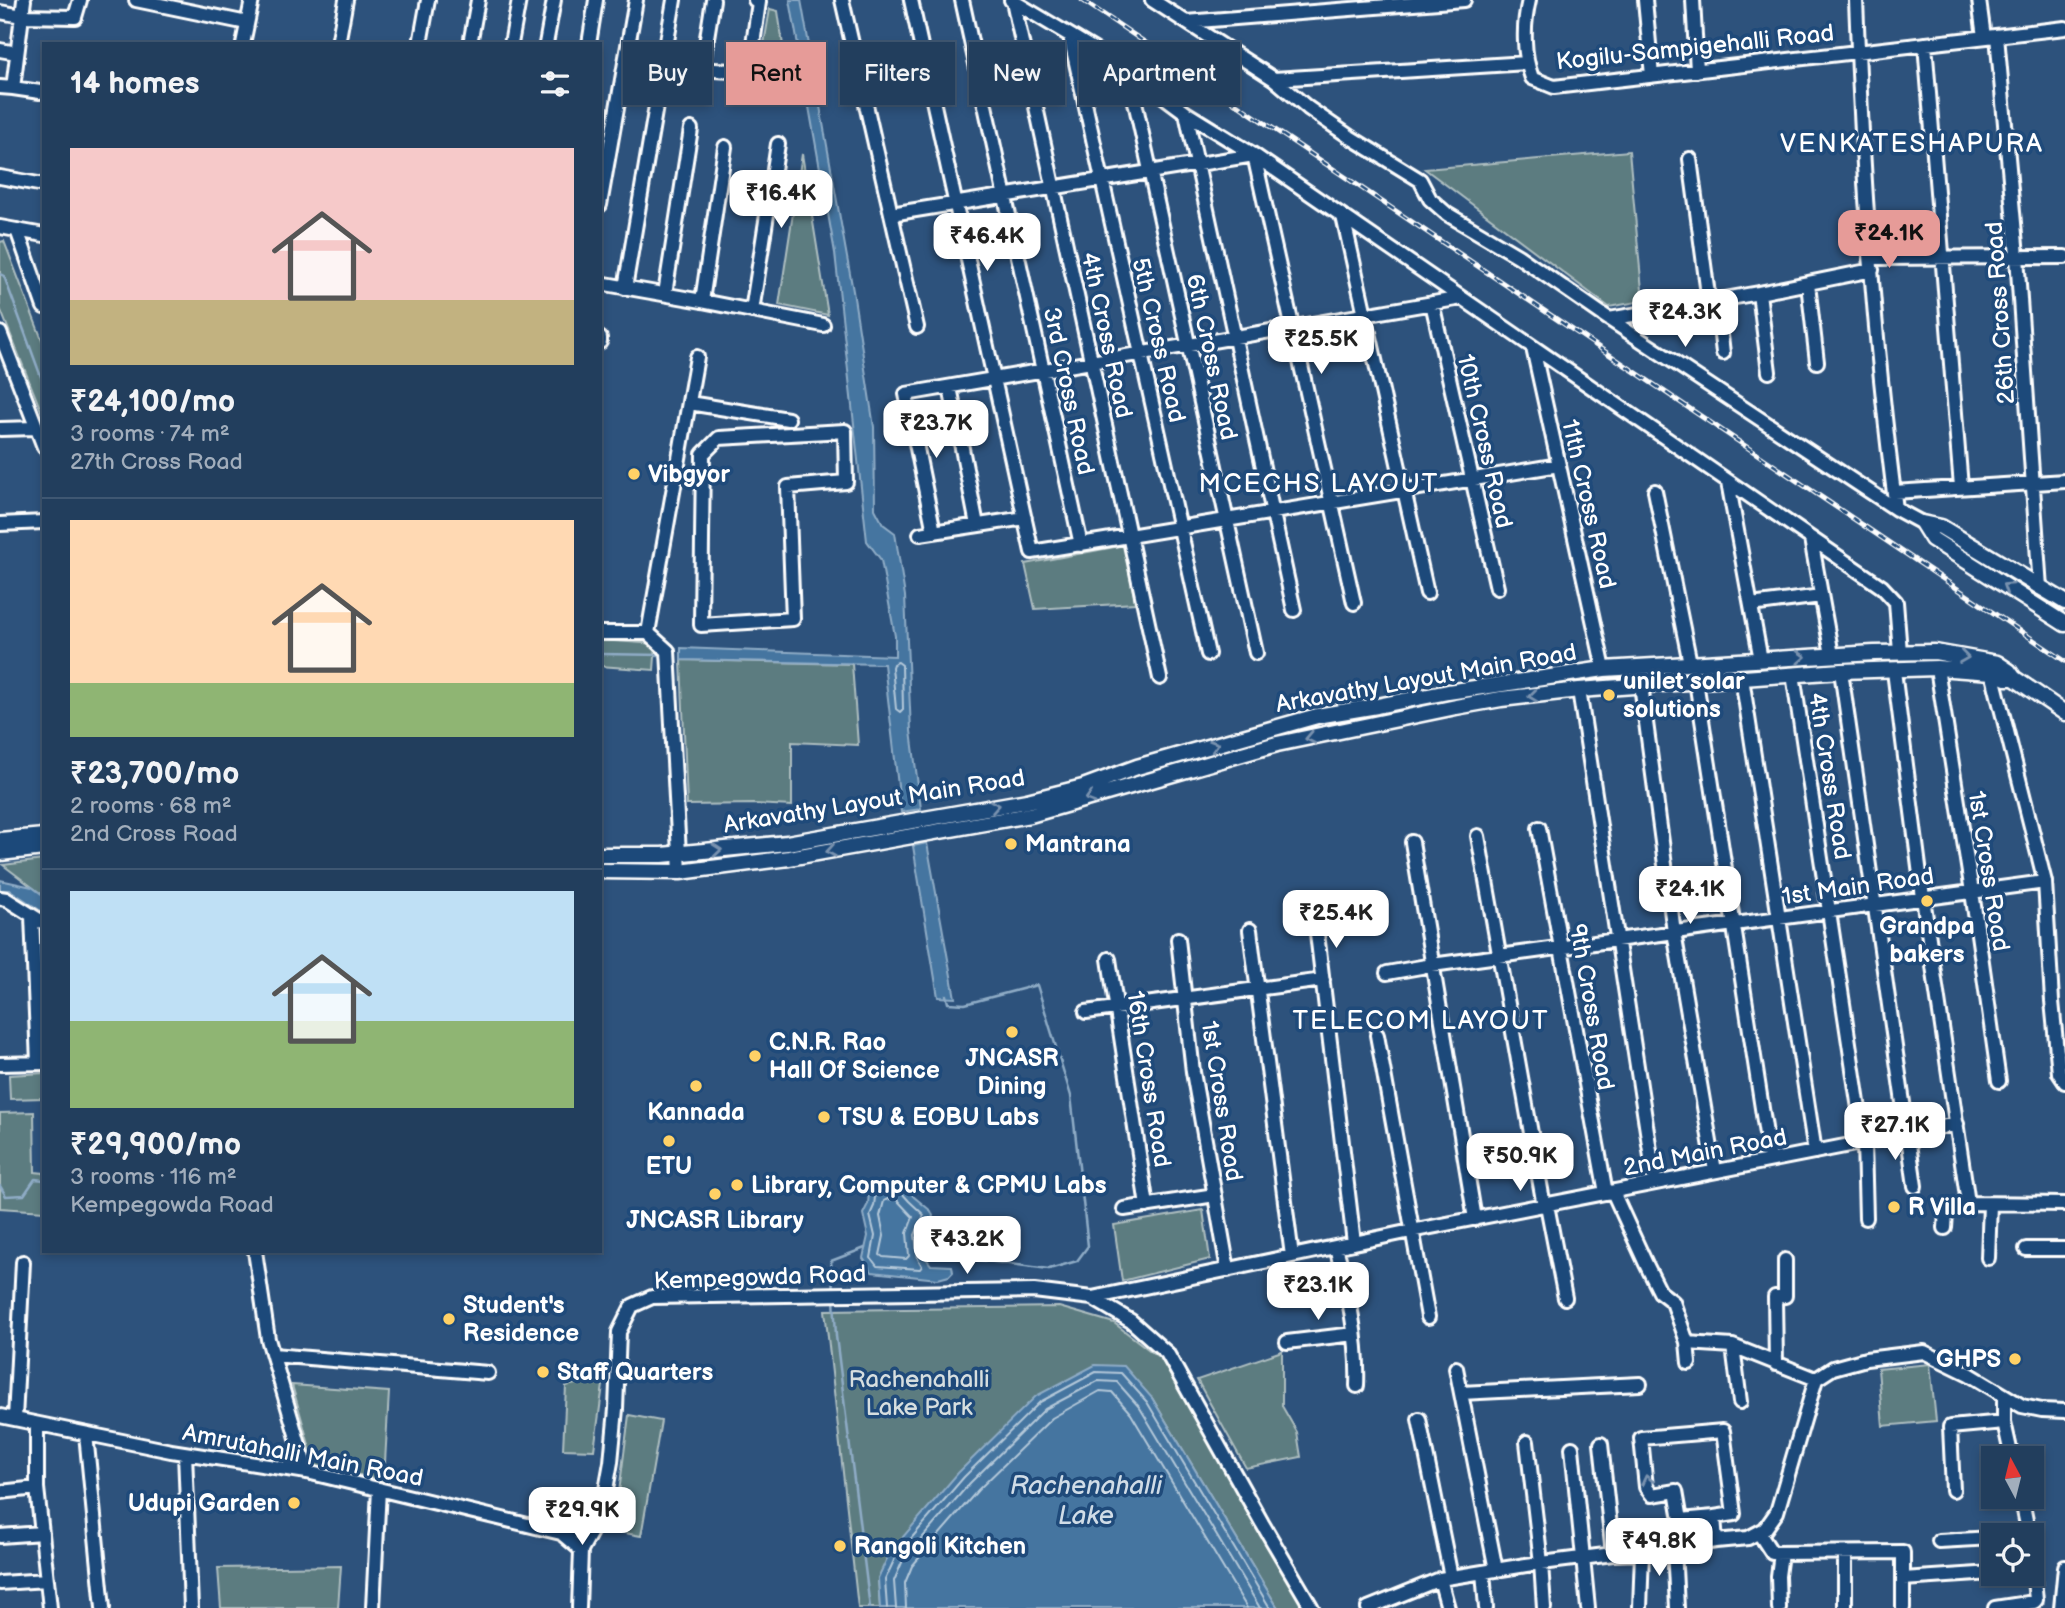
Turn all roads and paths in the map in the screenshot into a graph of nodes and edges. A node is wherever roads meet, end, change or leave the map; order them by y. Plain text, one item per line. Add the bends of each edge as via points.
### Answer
1 (24, 0) edge
2 (80, 0) edge
3 (136, 0) edge
4 (203, 0) edge
5 (252, 0) edge
6 (346, 0) edge
7 (428, 0) edge
8 (478, 0) edge
9 (519, 0) edge
10 (554, 0) edge
11 (596, 0) edge
12 (636, 0) edge
13 (674, 0) edge
14 (713, 0) edge
15 (755, 0) edge
16 (842, 0) edge
17 (911, 0) edge
18 (962, 0) edge
19 (1152, 0) edge
20 (1464, 0) edge
21 (1529, 0) edge
22 (1645, 0) edge
23 (1693, 0) edge
24 (1856, 0) edge
25 (1979, 0) edge
26 (1012, 1) edge
27 (0, 12) edge
28 (202, 14) junction
29 (22, 16) junction
30 (1186, 22) junction
31 (247, 23) junction
32 (2065, 32) edge
33 (1070, 36) junction
34 (1990, 36) junction
35 (243, 42) edge
36 (338, 42) edge
37 (420, 42) edge
38 (470, 42) edge
39 (511, 42) edge
40 (546, 42) edge
41 (589, 42) edge
42 (667, 42) edge
43 (706, 42) edge
44 (1080, 42) edge
45 (1926, 44) junction
46 (0, 50) edge
47 (1858, 51) junction
48 (18, 53) junction
49 (1527, 63) junction
50 (712, 70) edge
51 (1697, 71) junction
52 (1651, 76) junction
53 (1273, 79) junction
54 (6, 87) edge
55 (40, 92) dead end
56 (656, 105) edge
57 (1136, 105) edge
58 (1175, 105) edge
59 (1186, 113) junction
60 (691, 129) dead end
61 (778, 144) dead end
62 (725, 147) dead end
63 (1254, 155) junction
64 (1690, 159) dead end
65 (1197, 165) junction
66 (1150, 172) junction
67 (0, 177) edge
68 (1102, 180) junction
69 (42, 185) edge
70 (1054, 188) junction
71 (602, 194) edge
72 (1004, 195) junction
73 (955, 203) junction
74 (891, 214) junction
75 (1343, 216) junction
76 (0, 227) edge
77 (16, 230) junction
78 (42, 235) edge
79 (2017, 256) junction
80 (2065, 257) edge
81 (1942, 258) junction
82 (1872, 264) junction
83 (602, 283) edge
84 (1808, 284) junction
85 (625, 288) junction
86 (1759, 293) junction
87 (665, 294) junction
88 (1462, 298) junction
89 (702, 301) junction
90 (1713, 301) junction
91 (42, 302) edge
92 (1432, 303) junction
93 (752, 311) junction
94 (1365, 315) junction
95 (1609, 319) junction
96 (822, 325) dead end
97 (917, 327) dead end
98 (1293, 327) junction
99 (0, 333) edge
100 (1235, 338) junction
101 (1188, 345) junction
102 (1532, 348) junction
103 (1723, 353) dead end
104 (1141, 354) junction
105 (697, 357) dead end
106 (1091, 362) junction
107 (1816, 362) dead end
108 (1043, 371) junction
109 (1769, 372) dead end
110 (994, 379) junction
111 (950, 387) junction
112 (689, 403) junction
113 (788, 419) dead end
114 (36, 428) junction
115 (0, 429) edge
116 (42, 442) edge
117 (680, 450) junction
118 (703, 454) junction
119 (1559, 466) junction
120 (1472, 480) junction
121 (2065, 481) edge
122 (1728, 482) junction
123 (2034, 483) junction
124 (1961, 487) junction
125 (1404, 491) junction
126 (1655, 491) dead end
127 (1894, 492) junction
128 (1332, 503) junction
129 (1896, 509) junction
130 (1272, 513) junction
131 (1025, 518) junction
132 (1227, 520) junction
133 (42, 522) edge
134 (1922, 523) joint
135 (0, 524) edge
136 (977, 525) junction
137 (1180, 528) junction
138 (934, 532) junction
139 (1937, 533) junction
140 (920, 534) dead end
141 (1129, 537) junction
142 (1811, 539) junction
143 (1081, 545) junction
144 (1497, 588) dead end
145 (2040, 588) junction
146 (1427, 593) dead end
147 (1821, 596) junction
148 (2065, 602) edge
149 (1354, 603) dead end
150 (1751, 605) junction
151 (1294, 610) dead end
152 (2065, 624) edge
153 (602, 633) edge
154 (648, 633) junction
155 (1900, 652) junction
156 (1256, 653) dead end
157 (1208, 654) dead end
158 (1832, 656) junction
159 (1761, 660) junction
160 (1690, 663) junction
161 (1937, 668) junction
162 (1995, 668) junction
163 (1604, 669) junction
164 (1841, 671) junction
165 (1894, 671) junction
166 (1793, 674) junction
167 (1160, 678) dead end
168 (1742, 678) junction
169 (1696, 681) junction
170 (1641, 685) junction
171 (1579, 690) junction
172 (2065, 713) edge
173 (1272, 728) junction
174 (1277, 744) junction
175 (1539, 828) dead end
176 (42, 836) edge
177 (1478, 836) dead end
178 (0, 840) edge
179 (1412, 842) dead end
180 (42, 848) edge
181 (0, 853) edge
182 (678, 854) junction
183 (602, 855) edge
184 (602, 871) edge
185 (680, 872) junction
186 (2045, 882) junction
187 (1972, 892) junction
188 (0, 898) edge
189 (1923, 898) junction
190 (1875, 905) junction
191 (1829, 911) junction
192 (32, 916) junction
193 (1779, 918) junction
194 (42, 922) edge
195 (1733, 924) junction
196 (1316, 925) dead end
197 (1250, 930) dead end
198 (1674, 932) junction
199 (1178, 939) dead end
200 (1618, 940) junction
201 (1560, 948) junction
202 (1499, 956) junction
203 (1110, 960) dead end
204 (1432, 965) junction
205 (1387, 974) dead end
206 (1322, 980) junction
207 (1257, 989) junction
208 (1185, 999) junction
209 (1118, 1008) junction
210 (1086, 1012) dead end
211 (1377, 1035) dead end
212 (41, 1063) edge
213 (0, 1064) edge
214 (1998, 1082) dead end
215 (2065, 1082) edge
216 (1956, 1124) junction
217 (1908, 1133) junction
218 (1864, 1142) junction
219 (1815, 1152) junction
220 (1770, 1160) junction
221 (1715, 1171) junction
222 (1655, 1183) junction
223 (1915, 1186) dead end
224 (1609, 1192) junction
225 (1215, 1195) junction
226 (1968, 1203) junction
227 (1990, 1204) junction
228 (2065, 1204) edge
229 (1545, 1205) junction
230 (1147, 1206) junction
231 (1124, 1209) dead end
232 (1866, 1218) dead end
233 (1475, 1219) junction
234 (1945, 1228) dead end
235 (1411, 1231) junction
236 (1354, 1243) junction
237 (1336, 1247) junction
238 (2026, 1249) dead end
239 (2065, 1250) edge
240 (255, 1253) edge
241 (1292, 1256) junction
242 (1988, 1258) dead end
243 (1785, 1260) dead end
244 (23, 1262) dead end
245 (1228, 1270) junction
246 (1092, 1298) junction
247 (1565, 1298) dead end
248 (1428, 1317) dead end
249 (1354, 1334) junction
250 (1287, 1342) dead end
251 (1687, 1343) junction
252 (1733, 1346) junction
253 (273, 1354) junction
254 (1689, 1363) dead end
255 (1776, 1364) junction
256 (1455, 1368) dead end
257 (488, 1373) dead end
258 (1816, 1379) junction
259 (1640, 1384) dead end
260 (1357, 1386) dead end
261 (1461, 1394) junction
262 (2004, 1395) junction
263 (1740, 1402) dead end
264 (2065, 1411) edge
265 (0, 1416) edge
266 (15, 1419) junction
267 (1419, 1419) dead end
268 (2004, 1422) junction
269 (37, 1424) junction
270 (86, 1434) junction
271 (1527, 1442) dead end
272 (1601, 1444) dead end
273 (2009, 1446) edge
274 (1572, 1448) dead end
275 (185, 1453) junction
276 (307, 1472) junction
277 (37, 1488) junction
278 (379, 1489) junction
279 (1953, 1490) dead end
280 (0, 1492) edge
281 (1709, 1518) junction
282 (596, 1524) junction
283 (42, 1532) junction
284 (561, 1533) junction
285 (1753, 1535) junction
286 (0, 1536) edge
287 (1981, 1539) edge
288 (1711, 1541) junction
289 (1939, 1541) dead end
290 (1674, 1547) junction
291 (581, 1550) junction
292 (1642, 1553) junction
293 (1781, 1553) junction
294 (1613, 1554) junction
295 (1845, 1554) junction
296 (1584, 1558) junction
297 (1541, 1563) junction
298 (2065, 1567) edge
299 (1496, 1570) junction
300 (1482, 1572) junction
301 (1981, 1574) edge
302 (1445, 1578) junction
303 (47, 1580) junction
304 (1903, 1580) junction
305 (0, 1583) edge
306 (2034, 1586) edge
307 (1391, 1604) edge
308 (50, 1608) edge
309 (103, 1608) edge
310 (191, 1608) edge
311 (373, 1608) edge
312 (579, 1608) edge
313 (1312, 1608) edge
314 (1368, 1608) edge
315 (1448, 1608) edge
316 (1486, 1608) edge
317 (1544, 1608) edge
318 (1588, 1608) edge
319 (1640, 1608) edge
320 (1677, 1608) edge
321 (1779, 1608) edge
322 (1845, 1608) edge
323 (1903, 1608) edge
324 (1995, 1608) edge
325 (2061, 1608) edge

1 - 29 street
2 - 29 street via 75,17
3 - 28 street
4 - 28 street
5 - 31 street
6 - 36 street
7 - 37 street
8 - 38 street
9 - 39 street
10 - 40 street
11 - 41 street
12 - 71 street
13 - 42 street
14 - 43 street
15 - 50 street via 759,2 749,72
16 - 74 street
17 - 73 street
18 - 72 street, 3rd Cross Road
19 - 30 street
20 - 30 street
21 - 49 street, Kogilu-Sampigehalli Road
22 - 52 street
23 - 51 street
24 - 47 street
25 - 34 street, 26th Cross Road
26 - 33 street
26 - 70 street, 4th Cross Road
27 - 29 street
28 - 31 street
29 - 48 street
30 - 53 street
31 - 35 street
32 - 34 street, Kogilu-Sampigehalli Road
33 - 44 street
33 - 68 street, 5th Cross Road
34 - 45 street, Kogilu-Sampigehalli Road
34 - 79 street, 26th Cross Road
45 - 47 street, Kogilu-Sampigehalli Road
45 - 81 street
46 - 48 street
47 - 51 street, Kogilu-Sampigehalli Road
47 - 82 street
48 - 54 street
49 - 52 street, Kogilu-Sampigehalli Road via 1532,78 1554,87
49 - 53 street
51 - 52 street, Kogilu-Sampigehalli Road
53 - 95 street via 1318,116 1420,180 1430,199 1447,214
54 - 55 street
56 - 85 street
57 - 66 street, 6th Cross Road
58 - 59 street
59 - 63 street
59 - 65 street
60 - 87 street
61 - 93 street
62 - 89 street
63 - 65 street
63 - 75 street
63 - 98 street
64 - 90 street
65 - 66 street
65 - 100 street
66 - 68 street
66 - 101 street, 6th Cross Road
67 - 69 street
68 - 70 street
68 - 104 street, 5th Cross Road
70 - 72 street
70 - 106 street, 4th Cross Road
72 - 73 street
72 - 108 street, 3rd Cross Road
73 - 74 street
73 - 110 street
74 - 97 street
75 - 88 street
75 - 94 street
76 - 77 street
77 - 78 street
77 - 91 street
79 - 80 street
79 - 81 street
79 - 123 street, 26th Cross Road
81 - 82 street
81 - 124 street
82 - 84 street
82 - 127 street
83 - 85 street
84 - 86 street
84 - 107 street
85 - 87 street
86 - 90 street
86 - 109 street
87 - 89 street
88 - 92 street
88 - 102 street
89 - 93 street
90 - 95 street
90 - 103 street
92 - 94 street
92 - 120 street, 10th Cross Road
93 - 96 street
94 - 98 street
94 - 125 street
95 - 129 street
98 - 100 street
98 - 128 street
99 - 114 street
100 - 101 street
100 - 130 street
101 - 104 street
101 - 132 street, 6th Cross Road
102 - 119 street, 11th Cross Road
102 - 122 street
104 - 106 street
104 - 137 street, 5th Cross Road
105 - 112 street
106 - 108 street
106 - 141 street, 4th Cross Road
108 - 110 street
108 - 143 street, 3rd Cross Road
110 - 111 street
110 - 131 street
111 - 136 street
111 - 138 street via 906,394
112 - 113 street
112 - 117 street
114 - 115 street
114 - 116 street
117 - 118 street
117 - 154 street
118 - 118 street via 719,438 845,431 846,482 788,487 793,619 701,625
119 - 120 street
119 - 163 street, 11th Cross Road
120 - 125 street
120 - 144 street, 10th Cross Road
121 - 123 street
122 - 142 street
122 - 150 street
123 - 124 street
123 - 145 street, 26th Cross Road
124 - 127 street
125 - 128 street
125 - 146 street
126 - 160 street
127 - 129 street
128 - 130 street
128 - 149 street
129 - 134 street
130 - 132 street
130 - 151 street
131 - 136 street
131 - 143 street via 1032,552
132 - 137 street
132 - 156 street, 6th Cross Road
133 - 135 street
134 - 139 main road
136 - 138 street
137 - 141 street
137 - 157 street, 5th Cross Road
138 - 140 street
139 - 145 main road
152 -> 139 main road
141 - 143 street
141 - 167 street, 4th Cross Road
142 - 147 street
142 - 155 street via 1882,587 1896,603
145 - 148 main road
147 - 150 street
147 - 158 street
150 - 159 street
153 - 154 street
154 - 182 street via 668,650
155 - 158 main road, Arkavathy Layout Main Road
155 -> 162 main road, Arkavathy Layout Main Road via 1935,652
155 - 165 main road
159 -> 158 main road, Arkavathy Layout Main Road
159 - 160 main road, Arkavathy Layout Main Road
160 - 163 main road, Arkavathy Layout Main Road
161 - 162 main road, Arkavathy Layout Main Road
161 - 165 main road, Arkavathy Layout Main Road
161 - 187 street, 1st Cross Road
162 - 172 main road via 2009,671
162 - 186 street
163 - 173 main road, Arkavathy Layout Main Road via 1448,692
164 - 165 main road, Arkavathy Layout Main Road
164 - 166 main road, Arkavathy Layout Main Road
164 - 190 street
165 - 189 street
166 - 168 main road, Arkavathy Layout Main Road
166 - 191 street, 4th Cross Road
168 - 169 main road, Arkavathy Layout Main Road
168 - 193 street
169 - 170 main road, Arkavathy Layout Main Road
169 - 195 street
170 - 171 main road, Arkavathy Layout Main Road
170 - 198 street
171 -> 174 main road, Arkavathy Layout Main Road via 1456,707
171 - 200 street
173 - 174 main road
182 -> 173 main road, Arkavathy Layout Main Road via 787,843 1027,801
174 -> 185 main road, Arkavathy Layout Main Road via 1030,816 789,859
175 - 201 street, 9th Cross Road
176 - 178 main road
177 - 202 street
179 - 204 street
180 - 181 main road
182 - 183 main road, Arkavathy Layout Main Road
182 - 185 street
184 - 185 main road, Arkavathy Layout Main Road
186 - 187 street, 1st Main Road
186 - 215 street via 2059,1073
187 - 189 street, 1st Main Road
187 - 214 street, 1st Cross Road
188 - 192 street
189 - 190 street, 1st Main Road
189 - 216 street
190 - 191 street, 1st Main Road
190 - 217 street
191 - 193 street, 1st Main Road
191 - 218 street, 4th Cross Road
192 - 194 street
192 - 212 street
193 - 195 street, 1st Main Road
193 - 219 street
195 - 198 street, 1st Main Road
195 - 220 street
196 - 206 street
197 - 207 street
198 - 200 street, 1st Main Road
198 - 221 street
199 - 208 street, 1st Cross Road
200 - 201 street, 1st Main Road
200 - 222 street
201 - 202 street, 1st Main Road
201 - 224 street, 9th Cross Road
202 - 204 street, 1st Main Road
202 - 229 street
203 - 209 street, 16th Cross Road
204 - 205 street, 1st Main Road
204 - 233 street
206 - 207 street
206 - 236 street
207 - 208 street
207 - 241 street
208 - 209 street
208 - 225 street, 1st Cross Road
209 - 210 street
209 - 230 street, 16th Cross Road
211 - 235 street
212 - 213 street
216 - 217 street, 2nd Main Road
216 - 226 street
217 - 218 street, 2nd Main Road
217 - 223 street
218 - 219 street, 2nd Main Road
218 - 232 street, 4th Cross Road
219 - 220 street, 2nd Main Road
220 - 221 street, 2nd Main Road
221 - 222 street, 2nd Main Road
222 - 224 street, 2nd Main Road
224 - 229 street, 2nd Main Road
224 - 251 street, 9th Cross Road via 1660,1292 1673,1302
225 - 230 street
225 - 245 street, 1st Cross Road
226 - 227 street
226 - 234 street via 1946,1213
227 - 228 street
227 - 242 street
229 - 233 street, 2nd Main Road
229 - 247 street
230 - 231 street
233 - 235 street, 2nd Main Road
235 - 236 street, 2nd Main Road
235 - 248 street
236 - 237 street, 2nd Main Road
237 - 241 street, 2nd Main Road
237 - 249 street
238 - 239 street
240 - 253 street
241 - 245 street, 2nd Main Road
243 - 255 street via 1785,1296 1775,1297
244 - 266 street
245 - 246 street, 2nd Main Road
246 - 282 street, Kempegowda Road via 1034,1291 652,1297 632,1306 619,1332 611,1462
246 - 313 street, Kempegowda Road via 1131,1321 1167,1353
249 - 250 street
249 - 260 street
251 - 252 street
251 - 254 street, 9th Cross Road
252 - 255 street
252 - 263 street
253 - 257 street
253 - 276 street
255 - 258 street
256 - 261 street
258 - 262 street via 1833,1368 1866,1359 1924,1352
258 - 285 street via 1777,1512 1765,1529
259 - 261 street
261 - 299 street
262 - 264 street via 2022,1406
262 - 268 street
265 - 266 street, Amrutahalli Main Road
266 - 269 street, Amrutahalli Main Road
267 - 302 street
268 - 273 street
268 - 279 street via 1950,1427
269 - 270 street, Amrutahalli Main Road
269 - 277 street
270 - 275 street, Amrutahalli Main Road
270 - 309 street
271 - 297 street
272 - 294 street
274 - 296 street
275 - 276 street, Amrutahalli Main Road
275 - 310 street
276 - 278 street, Amrutahalli Main Road
277 - 280 street
277 - 283 street
278 - 284 street, Amrutahalli Main Road
278 - 311 street
281 -> 281 street via 1681,1520 1676,1491 1652,1495 1646,1487 1641,1438 1723,1431 1734,1514
281 - 288 street
282 - 284 street, Amrutahalli Main Road
282 - 291 street, Kempegowda Road
283 - 286 street
283 - 303 street
284 - 291 street
285 - 288 street
285 - 293 street via 1772,1553
287 - 289 street
288 - 290 street
290 - 292 street
290 - 320 street
291 - 312 street, Kempegowda Road
292 - 294 street
292 - 319 street
293 - 295 street
293 - 321 street
294 - 296 street
295 - 304 street via 1903,1552
295 - 322 street
296 - 297 street
296 - 318 street
297 - 299 street
297 - 317 street
298 - 325 street
299 - 300 street
300 - 302 street
300 - 316 street
301 - 304 street
302 - 307 street
302 - 315 street
303 - 305 street
303 - 308 street
304 - 323 street
306 - 324 street via 2034,1602
307 - 314 street

